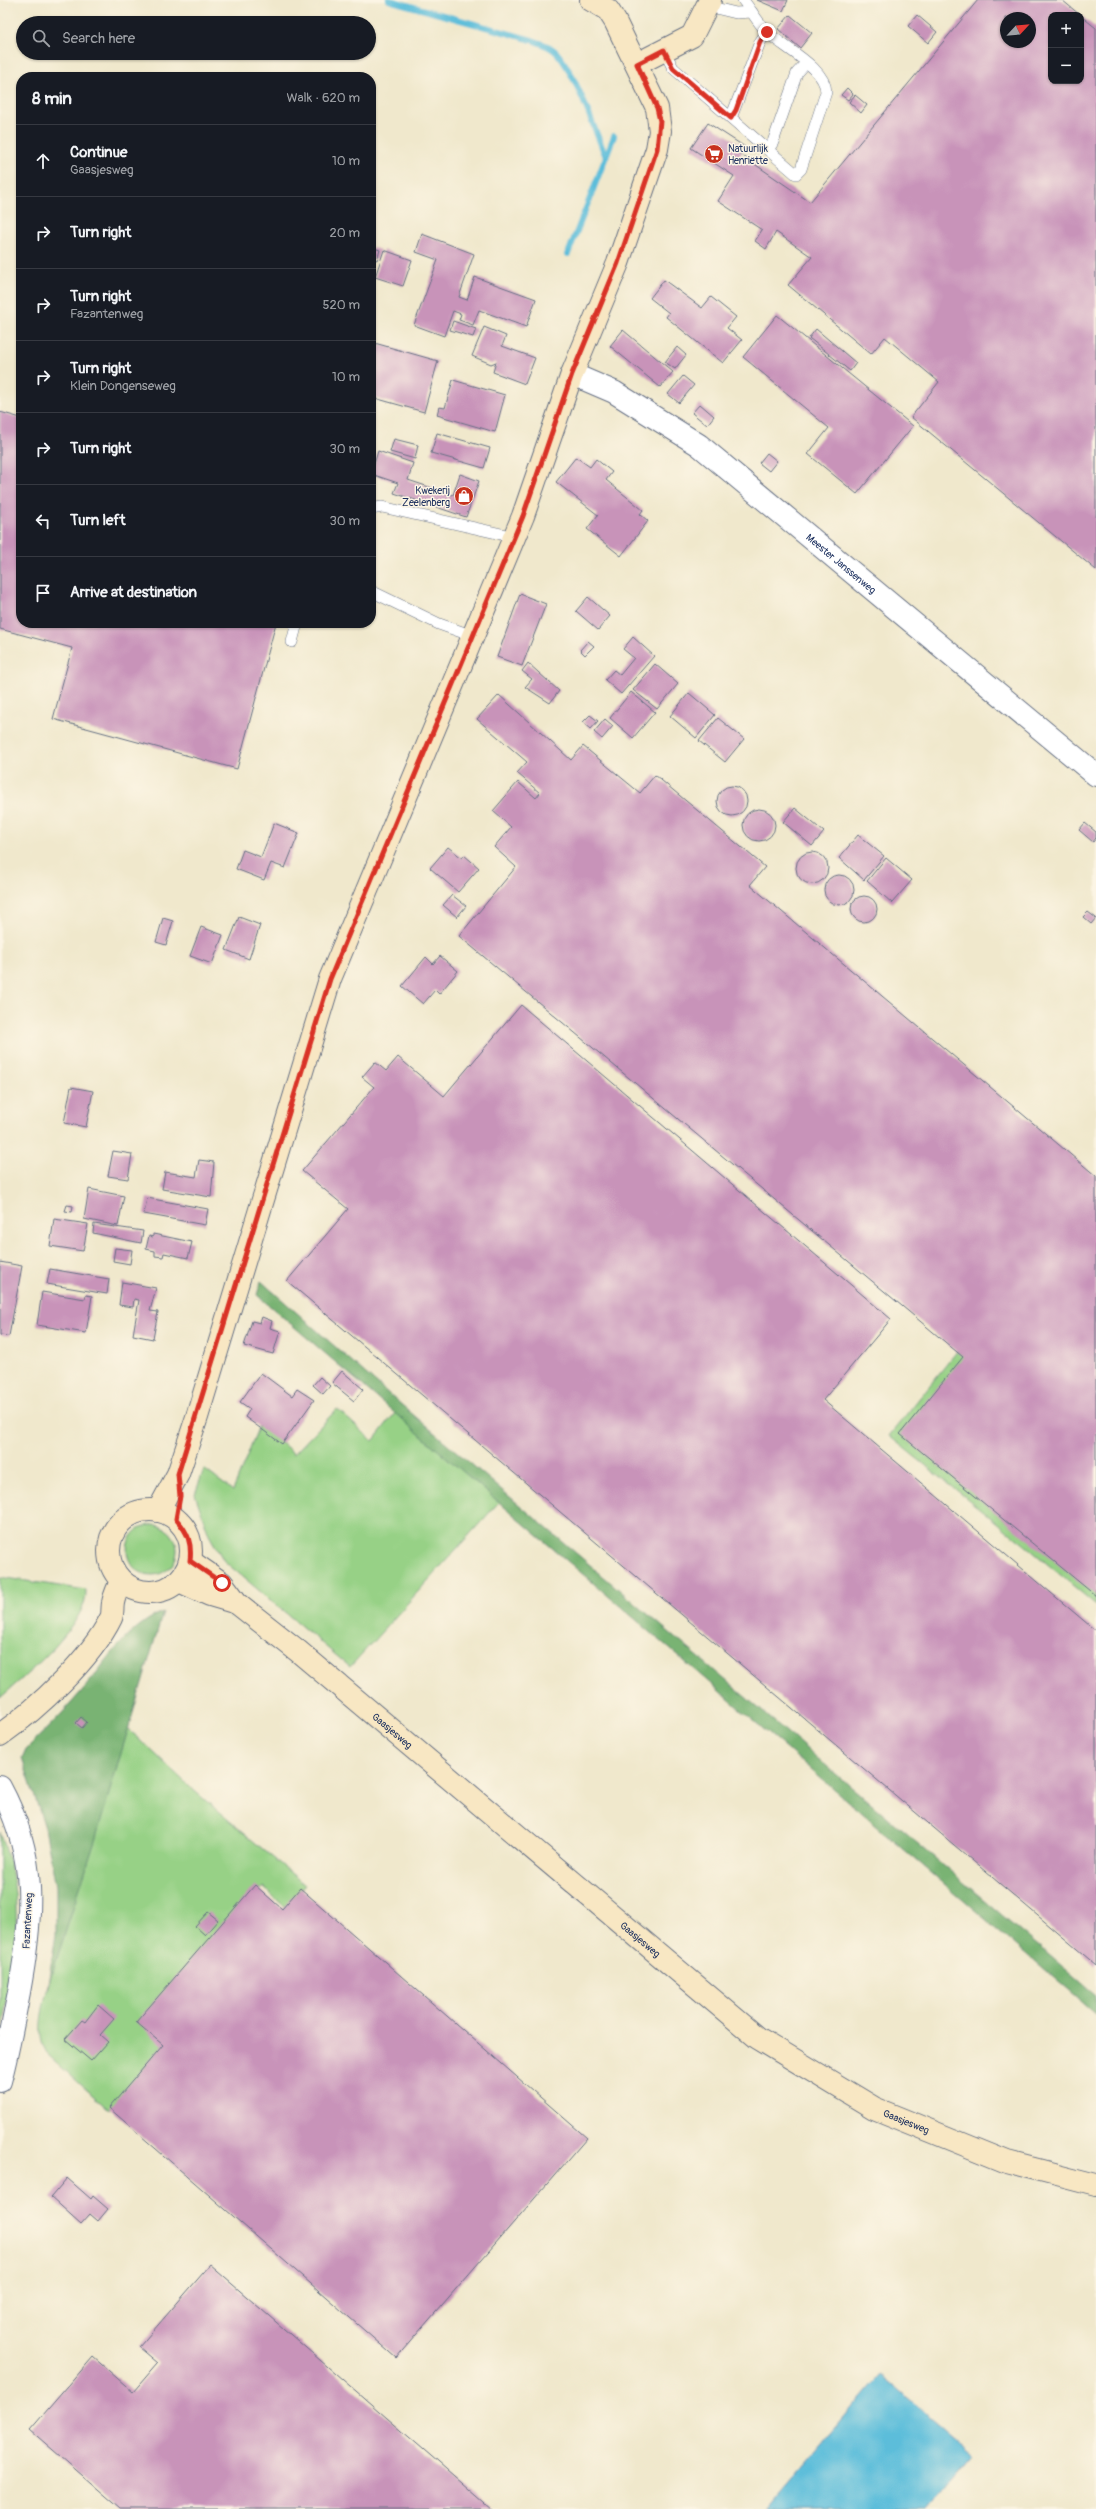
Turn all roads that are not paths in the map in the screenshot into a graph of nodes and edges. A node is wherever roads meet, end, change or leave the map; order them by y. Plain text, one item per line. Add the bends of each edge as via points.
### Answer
1 (591, 0) edge
2 (743, 0) edge
3 (708, 3) edge
4 (752, 12) junction
5 (767, 32) junction
6 (664, 50) junction
7 (806, 63) junction
8 (637, 64) junction
9 (731, 118) junction
10 (768, 150) junction
11 (572, 374) junction
12 (376, 508) edge
13 (514, 537) junction
14 (376, 593) edge
15 (296, 628) edge
16 (473, 636) junction
17 (292, 642) dead end
18 (1096, 775) edge
19 (167, 1515) junction
20 (190, 1561) junction
21 (121, 1580) junction
22 (179, 1580) junction
23 (142, 1591) junction
24 (237, 1603) junction
25 (112, 1616) junction
26 (0, 1735) edge
27 (0, 1786) edge
28 (0, 2081) edge
29 (1096, 2186) edge

1 - 8 street via 608,10
2 - 4 lane
3 - 4 lane via 736,13
3 - 6 street via 692,36
4 - 5 lane
5 - 7 lane
5 - 9 lane via 760,42
6 - 8 street
6 - 9 lane via 673,68
7 - 10 lane via 797,73
7 - 10 lane via 824,80 826,92 801,169 796,174
8 - 11 street via 657,108 660,121 657,149 618,263
9 - 10 lane
11 - 13 street
11 - 18 street, Meester Janssenweg via 614,392 699,445
12 - 13 lane via 382,507
13 - 16 street
14 - 16 lane via 438,624
15 - 17 lane
16 - 19 street via 330,979 178,1474 180,1496
19 - 20 street via 183,1527 189,1539
19 - 21 street via 136,1512 125,1518 113,1534 109,1552 115,1572
20 - 22 street
20 - 24 street, Gaasjesweg via 222,1583
21 - 23 street
21 - 25 street via 113,1602
22 - 23 street via 162,1591
22 - 24 street, Gaasjesweg via 210,1595
23 - 25 street via 124,1610
24 - 29 street, Gaasjesweg via 298,1651 758,2038 874,2108 1007,2162
25 - 26 street via 103,1633 71,1671 37,1706
27 - 28 street, Fazantenweg via 21,1834 30,1903 29,1938

